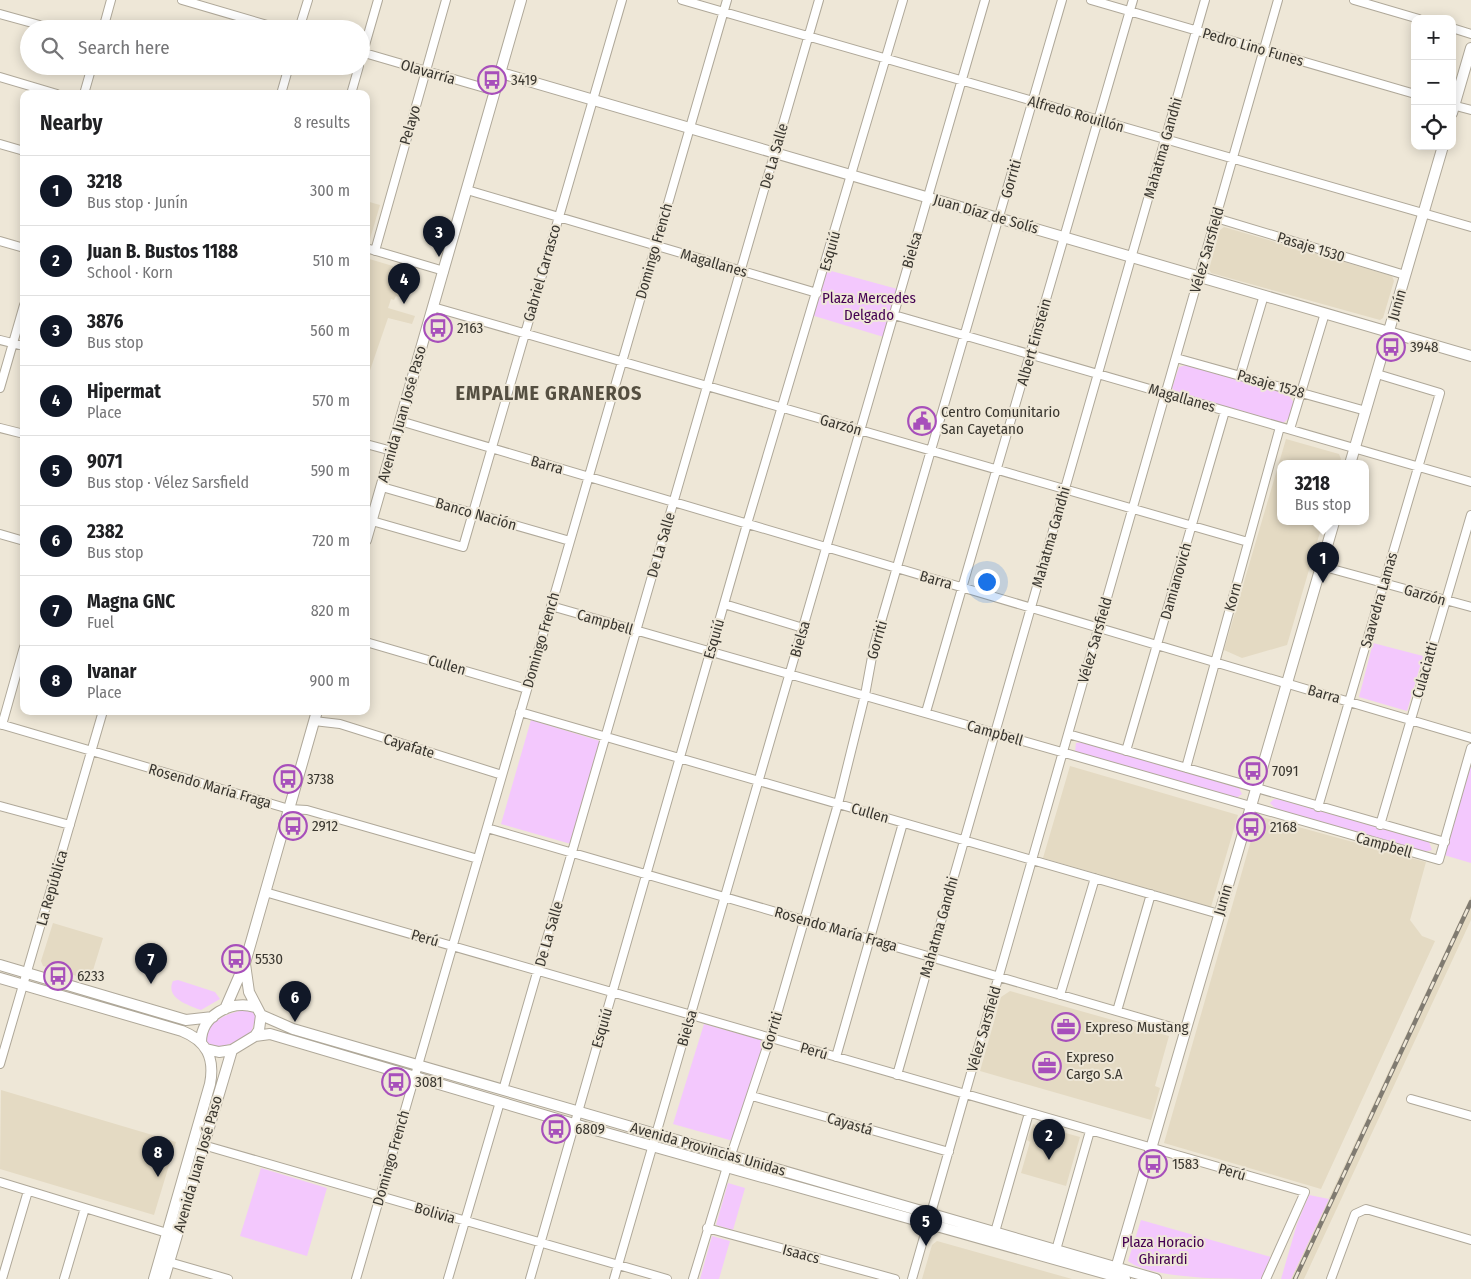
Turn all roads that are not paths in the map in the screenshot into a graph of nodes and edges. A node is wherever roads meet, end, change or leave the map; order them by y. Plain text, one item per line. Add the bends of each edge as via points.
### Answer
1 (111, 0) edge
2 (182, 0) edge
3 (216, 0) edge
4 (308, 0) edge
5 (378, 0) edge
6 (446, 0) edge
7 (521, 0) edge
8 (622, 0) edge
9 (682, 0) edge
10 (726, 0) edge
11 (819, 0) edge
12 (903, 0) edge
13 (985, 0) edge
14 (1062, 0) edge
15 (1091, 0) edge
16 (1133, 0) edge
17 (1205, 0) edge
18 (1278, 0) edge
19 (1354, 0) edge
20 (213, 9) junction
21 (1130, 11) junction
22 (723, 12) junction
23 (0, 14) edge
24 (1411, 17) edge
25 (22, 20) edge
26 (105, 20) edge
27 (250, 20) edge
28 (302, 20) edge
29 (370, 28) edge
30 (1456, 29) edge
31 (1196, 30) junction
32 (1471, 34) edge
33 (809, 36) junction
34 (1471, 48) edge
35 (1264, 50) junction
36 (370, 57) edge
37 (886, 59) junction
38 (425, 71) junction
39 (500, 73) junction
40 (89, 75) edge
41 (286, 75) edge
42 (356, 75) edge
43 (0, 77) edge
44 (962, 81) junction
45 (44, 90) edge
46 (85, 90) edge
47 (282, 90) edge
48 (352, 90) edge
49 (495, 91) junction
50 (1411, 93) edge
51 (593, 100) junction
52 (1033, 101) junction
53 (1454, 105) edge
54 (1456, 108) edge
55 (1471, 110) edge
56 (1099, 120) junction
57 (690, 128) junction
58 (1165, 139) junction
59 (0, 144) edge
60 (20, 149) edge
61 (1441, 150) edge
62 (775, 153) junction
63 (1233, 159) junction
64 (852, 175) junction
65 (467, 190) junction
66 (928, 197) junction
67 (1423, 214) junction
68 (559, 217) junction
69 (1000, 218) junction
70 (1216, 218) junction
71 (1471, 227) edge
72 (1064, 237) junction
73 (0, 241) edge
74 (655, 245) junction
75 (20, 247) edge
76 (370, 249) edge
77 (375, 251) junction
78 (1132, 257) junction
79 (741, 270) junction
80 (444, 271) junction
81 (1405, 275) junction
82 (1199, 276) junction
83 (817, 293) junction
84 (1264, 295) junction
85 (433, 307) junction
86 (1325, 313) junction
87 (894, 315) junction
88 (20, 319) edge
89 (1389, 332) junction
90 (525, 334) junction
91 (966, 336) junction
92 (0, 340) edge
93 (13, 343) junction
94 (20, 345) edge
95 (1030, 354) junction
96 (1471, 356) edge
97 (1176, 358) junction
98 (622, 361) junction
99 (1098, 374) junction
100 (1377, 374) junction
101 (1240, 376) junction
102 (707, 386) junction
103 (0, 388) edge
104 (1166, 393) junction
105 (1301, 393) junction
106 (782, 408) junction
107 (1225, 411) junction
108 (1366, 411) junction
109 (400, 422) junction
110 (1280, 426) junction
111 (0, 428) edge
112 (1290, 429) junction
113 (860, 430) junction
114 (20, 433) edge
115 (370, 445) edge
116 (492, 448) junction
117 (1355, 448) junction
118 (932, 451) junction
119 (392, 452) junction
120 (1351, 460) edge
121 (1418, 466) junction
122 (997, 470) junction
123 (588, 477) junction
124 (1471, 482) edge
125 (382, 487) junction
126 (1065, 489) junction
127 (674, 502) junction
128 (1133, 509) junction
129 (473, 514) junction
130 (1471, 515) edge
131 (372, 521) junction
132 (747, 524) junction
133 (1333, 525) edge
134 (1192, 526) junction
135 (370, 527) edge
136 (0, 534) edge
137 (20, 539) edge
138 (570, 541) junction
139 (1248, 542) junction
140 (826, 547) junction
141 (1321, 566) junction
142 (898, 568) junction
143 (1384, 583) junction
144 (963, 588) junction
145 (1446, 600) junction
146 (724, 604) junction
147 (551, 606) junction
148 (1471, 607) edge
149 (1031, 608) junction
150 (803, 628) junction
151 (1098, 628) junction
152 (636, 631) junction
153 (370, 643) edge
154 (1157, 645) junction
155 (710, 653) junction
156 (20, 661) edge
157 (1215, 662) junction
158 (789, 675) junction
159 (1286, 683) junction
160 (527, 689) junction
161 (865, 695) junction
162 (1349, 702) junction
163 (520, 712) junction
164 (926, 712) junction
165 (102, 715) edge
166 (316, 716) edge
167 (1411, 720) junction
168 (1, 725) edge
169 (995, 733) junction
170 (1068, 734) junction
171 (606, 736) junction
172 (1471, 738) edge
173 (1471, 748) edge
174 (92, 751) junction
175 (1126, 751) junction
176 (1063, 752) junction
177 (680, 758) junction
178 (1186, 768) junction
179 (502, 775) junction
180 (759, 781) junction
181 (1256, 790) junction
182 (838, 804) junction
183 (1250, 807) junction
184 (1318, 807) junction
185 (1, 808) edge
186 (289, 809) junction
187 (904, 822) junction
188 (70, 825) junction
189 (1380, 825) junction
190 (487, 828) junction
191 (964, 840) junction
192 (1445, 842) junction
193 (572, 853) junction
194 (478, 858) junction
195 (1032, 860) junction
196 (646, 874) junction
197 (1095, 878) junction
198 (265, 892) junction
199 (1151, 894) junction
200 (725, 897) junction
201 (1219, 914) junction
202 (804, 920) junction
203 (870, 939) junction
204 (452, 946) junction
205 (931, 957) junction
206 (245, 963) junction
207 (0, 965) edge
208 (538, 971) junction
209 (28, 973) junction
210 (999, 977) junction
211 (0, 978) edge
212 (24, 985) junction
213 (612, 993) junction
214 (1060, 994) junction
215 (225, 1009) junction
216 (258, 1011) junction
217 (1117, 1011) junction
218 (690, 1015) junction
219 (212, 1017) junction
220 (1185, 1031) junction
221 (255, 1036) junction
222 (770, 1038) junction
223 (203, 1046) junction
224 (232, 1050) junction
225 (836, 1057) junction
226 (0, 1064) edge
227 (418, 1065) junction
228 (897, 1075) junction
229 (415, 1077) junction
230 (504, 1090) junction
231 (965, 1095) junction
232 (752, 1096) junction
233 (1411, 1099) dead end
234 (500, 1102) junction
235 (578, 1112) junction
236 (1028, 1113) junction
237 (1471, 1116) edge
238 (574, 1124) junction
239 (1090, 1131) junction
240 (656, 1134) junction
241 (203, 1145) junction
242 (653, 1146) junction
243 (1151, 1148) junction
244 (948, 1152) junction
245 (732, 1156) junction
246 (727, 1167) junction
247 (0, 1182) edge
248 (28, 1191) junction
249 (380, 1197) junction
250 (85, 1208) junction
251 (930, 1218) junction
252 (465, 1221) junction
253 (707, 1228) junction
254 (995, 1232) junction
255 (167, 1233) junction
256 (1471, 1240) edge
257 (540, 1243) junction
258 (1056, 1250) junction
259 (161, 1254) junction
260 (169, 1262) junction
261 (618, 1265) junction
262 (1114, 1274) edge
263 (2, 1279) edge
264 (64, 1279) edge
265 (154, 1279) edge
266 (164, 1279) edge
267 (228, 1279) edge
268 (356, 1279) edge
269 (448, 1279) edge
270 (530, 1279) edge
271 (614, 1279) edge
272 (667, 1279) edge
273 (693, 1279) edge
274 (895, 1279) edge
275 (912, 1279) edge
276 (1125, 1279) edge
277 (1156, 1279) edge
278 (1266, 1279) edge
279 (1331, 1279) edge

1 - 26 street
2 - 20 street
3 - 20 street
4 - 28 street
5 - 29 street
6 - 38 street, Pelayo
7 - 39 main road, Avenida Juan José Paso
8 - 51 street, Gabriel Carrasco
9 - 22 street, Alfredo Rouillón
10 - 22 street, Domingo French
11 - 33 street, De La Salle
12 - 37 street, Esquiú
13 - 44 street, Bielsa
14 - 52 street, Gorriti
15 - 21 street, Pedro Lino Funes
16 - 21 street, Albert Einstein
17 - 31 street, Mahatma Gandhi
18 - 35 street, Vélez Sarsfield
19 - 24 street
20 - 27 street
21 - 31 street, Pedro Lino Funes
21 - 56 street, Albert Einstein
22 - 33 street, Alfredo Rouillón
22 - 57 street, Domingo French
23 - 25 street
30 - 32 street
31 - 35 street, Pedro Lino Funes
31 - 58 street, Mahatma Gandhi
33 - 37 street, Alfredo Rouillón
33 - 62 street, De La Salle
34 - 53 main road
35 - 50 street, Pedro Lino Funes
35 - 63 street, Vélez Sarsfield
36 - 38 street, Olavarría
37 - 44 street, Alfredo Rouillón
37 - 64 street, Esquiú
38 - 49 street, Olavarría
38 - 77 street, Pelayo
39 - 49 main road, Avenida Juan José Paso
39 - 51 main road, Juan Díaz de Solís
40 - 46 street
41 - 47 street
42 - 48 street
43 - 45 street
44 - 52 street, Alfredo Rouillón
44 - 66 street, Bielsa
49 - 65 main road, Avenida Juan José Paso
51 - 57 main road, Juan Díaz de Solís
51 - 68 street, Gabriel Carrasco
52 - 56 street, Alfredo Rouillón
52 - 69 street, Gorriti
54 - 55 street
56 - 58 street, Alfredo Rouillón
56 - 72 street, Albert Einstein
57 - 62 main road, Juan Díaz de Solís
57 - 74 street, Domingo French
58 - 63 street, Alfredo Rouillón
58 - 78 street, Mahatma Gandhi
59 - 60 street
61 - 67 main road, Junín
62 - 64 main road, Juan Díaz de Solís
62 - 79 street, De La Salle
63 - 67 street, Alfredo Rouillón
63 - 70 street, Vélez Sarsfield
64 - 66 main road, Juan Díaz de Solís
64 - 83 street, Esquiú
65 - 68 street, Magallanes
65 - 80 main road, Avenida Juan José Paso
66 - 69 main road, Juan Díaz de Solís
66 - 87 street, Bielsa
67 - 71 street, Alfredo Rouillón
67 - 81 main road, Junín
68 - 74 street, Magallanes
68 - 90 street, Gabriel Carrasco
69 - 72 main road, Juan Díaz de Solís
69 - 91 street, Gorriti
70 - 81 street, Pasaje 1530
70 - 82 street, Vélez Sarsfield
72 - 78 main road, Juan Díaz de Solís
72 - 95 street, Albert Einstein
73 - 75 street
74 - 79 street, Magallanes
74 - 98 street, Domingo French
76 - 77 street
77 - 80 street
78 - 82 main road, Juan Díaz de Solís
78 - 99 street, Mahatma Gandhi
79 - 83 street, Magallanes
79 - 102 street, De La Salle
80 - 85 main road, Avenida Juan José Paso
81 - 89 main road, Junín
82 - 84 main road, Juan Díaz de Solís
82 - 97 street, Vélez Sarsfield
83 - 106 street, Esquiú
84 - 86 main road, Juan Díaz de Solís
84 - 101 street
85 - 90 street, Garzón
85 - 109 main road, Avenida Juan José Paso
86 - 89 main road, Juan Díaz de Solís
86 - 105 street
87 - 91 street, Magallanes
87 - 113 street, Bielsa
88 - 93 street
89 - 96 main road, Juan Díaz de Solís
89 - 100 main road, Junín
90 - 98 street, Garzón
90 - 116 street, Gabriel Carrasco
91 - 95 street, Magallanes
91 - 118 street, Gorriti
92 - 93 street
93 - 94 street
93 - 103 street
95 - 99 street, Magallanes
95 - 122 street, Albert Einstein
97 - 101 street, Pasaje 1528
97 - 104 street, Vélez Sarsfield
98 - 102 street, Garzón
98 - 123 street, Domingo French
99 - 104 street, Magallanes
99 - 126 street, Mahatma Gandhi
100 - 108 main road, Junín
100 - 121 street, Saavedra Lamas via 1440,393
101 - 105 street, Pasaje 1528
102 - 106 street, Garzón
102 - 127 street, De La Salle
104 - 107 street, Magallanes
104 - 128 street, Vélez Sarsfield
105 - 108 street, Pasaje 1528
105 - 112 street
106 - 113 street, Garzón
106 - 132 street, Esquiú
107 - 110 street, Magallanes
107 - 134 street, Damianovich
108 - 117 main road, Junín
109 - 116 street, Barra
109 - 119 main road, Avenida Juan José Paso
110 - 112 street, Magallanes
110 - 139 street, Korn
111 - 114 street
112 - 117 street, Magallanes
113 - 118 street, Garzón
113 - 140 street, Bielsa
115 - 119 street
116 - 123 street, Barra
116 - 129 street, Gabriel Carrasco
117 - 120 main road, Junín
117 - 121 street, Magallanes
118 - 122 street, Garzón
118 - 142 street, Gorriti
119 - 125 main road, Avenida Juan José Paso
121 - 124 street, Magallanes
121 - 143 street, Saavedra Lamas
122 - 126 street, Garzón
122 - 144 street, Albert Einstein
123 - 127 street, Barra
123 - 138 street, Domingo French
125 - 129 street, Banco Nación
125 - 131 main road, Avenida Juan José Paso
126 - 128 street, Garzón
126 - 149 street, Mahatma Gandhi
127 - 132 street, Barra
127 - 152 street, De La Salle
128 - 134 street, Garzón
128 - 151 street, Vélez Sarsfield
129 - 131 street, Gabriel Carrasco via 463,547
129 - 138 street, Banco Nación
130 - 145 street, Culaciatti
131 - 135 main road, Avenida Juan José Paso
132 - 140 street, Barra
132 - 146 street, Esquiú
133 - 141 main road, Junín
134 - 139 street, Garzón
134 - 154 street, Damianovich
136 - 137 street
138 - 147 street, Domingo French
139 - 157 street, Korn
140 - 142 street, Barra
140 - 150 street, Bielsa
141 - 143 street, Garzón
141 - 159 main road, Junín
142 - 144 street, Barra
142 - 161 street, Gorriti via 874,646
143 - 145 street, Garzón
143 - 162 street, Saavedra Lamas
144 - 149 street, Barra
144 - 164 street, Albert Einstein
145 - 148 street, Garzón
145 - 167 street, Culaciatti
146 - 150 street
146 - 155 street, Esquiú
147 - 152 street, Campbell
147 - 160 street, Domingo French
149 - 151 street, Barra
149 - 169 street, Mahatma Gandhi
150 - 158 street, Bielsa
151 - 154 street, Barra
151 - 170 street, Vélez Sarsfield
152 - 155 street, Campbell
152 - 171 street, De La Salle
153 - 160 street, Cullen
154 - 157 street, Barra
154 - 175 street, Damianovich
155 - 158 street, Campbell
155 - 177 street, Esquiú
156 - 168 street
157 - 159 street, Barra
157 - 178 street, Korn
158 - 161 street, Campbell
158 - 180 street, Bielsa
159 - 162 street, Barra
159 - 181 main road, Junín
160 - 163 street, Domingo French
161 - 164 street, Campbell
161 - 182 street, Gorriti
162 - 167 street, Barra
162 - 184 street, Saavedra Lamas
163 - 171 street, Cullen
163 - 179 street, Domingo French
164 - 169 street, Campbell
165 - 174 street, La República
166 - 179 street, Cayafate
166 - 186 main road
167 - 172 street, Barra
167 - 189 street, Culaciatti
168 - 174 street, Rosendo María Fraga
169 - 176 street, Campbell
169 - 191 street, Mahatma Gandhi
170 - 175 street, Campbell
170 - 176 street, Vélez Sarsfield
171 - 177 street, Cullen
171 - 193 street, De La Salle
173 - 192 street
174 - 186 street, Rosendo María Fraga
174 - 188 street, La República
175 - 178 street, Campbell
176 - 183 street, Campbell
176 - 195 street, Vélez Sarsfield
177 - 180 street, Cullen
177 - 196 street, Esquiú
178 - 181 street, Campbell
179 - 190 street, Domingo French
180 - 182 street, Cullen
180 - 200 street, Bielsa
181 - 183 main road, Junín
181 - 184 street, Campbell
182 - 187 street, Cullen
182 - 202 street, Gorriti
183 - 192 street, Campbell via 1439,860
183 - 201 main road, Junín
184 - 189 street, Campbell
185 - 188 street
186 - 194 street, Rosendo María Fraga via 307,810
186 - 198 main road
187 - 191 street, Cullen
187 - 203 street
188 - 209 street, La República
189 - 192 street, Campbell
190 - 193 street, Rosendo María Fraga
190 - 194 street, Domingo French
191 - 195 street, Cullen
191 - 205 street, Mahatma Gandhi
193 - 196 street, Rosendo María Fraga
193 - 208 street, De La Salle
194 - 204 street, Domingo French
195 - 197 street, Cullen
195 - 210 street, Vélez Sarsfield
196 - 200 street, Rosendo María Fraga
196 - 213 street, Esquiú
197 - 199 street, Cullen
197 - 214 street
198 - 204 street, Perú
198 - 206 main road
199 - 201 street, Cullen
199 - 217 street
200 - 202 street, Rosendo María Fraga
200 - 218 street, Bielsa
201 - 220 main road, Junín
202 - 203 street, Rosendo María Fraga
202 - 222 street, Gorriti
203 - 205 street, Rosendo María Fraga
203 - 225 street
204 - 208 street, Perú
204 - 227 street, Domingo French
205 - 210 street, Rosendo María Fraga
205 - 228 street, Mahatma Gandhi
206 - 215 main road
206 - 216 main road via 249,992
207 - 209 main road
208 - 213 street, Perú
208 - 230 street, De La Salle
209 - 212 street, La República
209 - 219 main road via 186,1020
210 - 214 street, Rosendo María Fraga
210 - 231 street, Vélez Sarsfield
211 - 212 main road
212 - 223 main road via 182,1030 193,1035
212 - 226 street, La República
213 - 218 street, Perú
213 - 235 street, Esquiú
214 - 217 street, Rosendo María Fraga
215 - 216 main road via 236,1005
215 - 219 main road
216 - 221 main road via 259,1030
216 - 227 main road, Avenida Provincias Unidas via 293,1029
217 - 220 street, Rosendo María Fraga
218 - 222 street, Perú
218 - 240 street, Bielsa
219 - 223 main road via 203,1028
220 - 243 main road, Junín
221 - 224 main road
221 - 229 main road, Avenida Provincias Unidas via 270,1034
222 - 225 street, Perú
222 - 232 street, Gorriti
223 - 224 main road via 219,1052
223 - 255 main road, Avenida Juan José Paso via 212,1060 210,1084
224 - 241 main road, Avenida Juan José Paso
225 - 228 street, Perú
227 - 229 street, Domingo French
227 - 230 main road, Avenida Provincias Unidas
228 - 231 street, Perú
229 - 234 main road, Avenida Provincias Unidas
229 - 249 street, Domingo French
230 - 235 main road, Avenida Provincias Unidas
231 - 236 street, Perú
231 - 244 street, Vélez Sarsfield
232 - 244 street, Cayastá
232 - 245 street, Gorriti
233 - 237 street
234 - 238 main road, Avenida Provincias Unidas
234 - 252 street
235 - 238 street, Esquiú
235 - 240 main road, Avenida Provincias Unidas
236 - 239 street, Perú
236 - 254 street
238 - 242 main road, Avenida Provincias Unidas
238 - 257 street, Esquiú
239 - 243 street, Perú
239 - 258 street
240 - 242 street, Bielsa
240 - 245 main road, Avenida Provincias Unidas
241 - 249 street, Bolivia
241 - 260 main road, Avenida Juan José Paso
242 - 246 main road, Avenida Provincias Unidas
242 - 261 street, Bielsa
243 - 262 main road, Junín
243 - 278 street, Perú via 1305,1192
244 - 251 street, Vélez Sarsfield
245 - 246 street, Gorriti
245 - 251 main road, Avenida Provincias Unidas
246 - 251 main road, Avenida Provincias Unidas
246 - 253 street, Gorriti
247 - 248 street
248 - 250 street
248 - 263 street
249 - 252 street, Bolivia
249 - 268 street, Domingo French
250 - 255 street
250 - 264 street
251 - 254 main road, Avenida Provincias Unidas
251 - 262 main road, Avenida Provincias Unidas
251 - 275 street, Vélez Sarsfield
252 - 257 street, Bolivia
252 - 269 street
253 - 273 street, Gorriti
253 - 274 street, Isaacs
254 - 258 main road, Avenida Provincias Unidas
255 - 259 main road, Avenida Juan José Paso
256 - 279 street via 1366,1209 1355,1214
257 - 261 street, Bolivia
257 - 270 street, Esquiú
258 - 262 main road, Avenida Provincias Unidas
259 - 260 street
259 - 265 main road, Avenida Juan José Paso
260 - 266 main road, Avenida Juan José Paso
260 - 267 street
261 - 271 street, Bielsa
261 - 272 street, Bolivia
262 - 276 main road, Avenida Provincias Unidas
262 - 277 main road, Avenida Provincias Unidas

